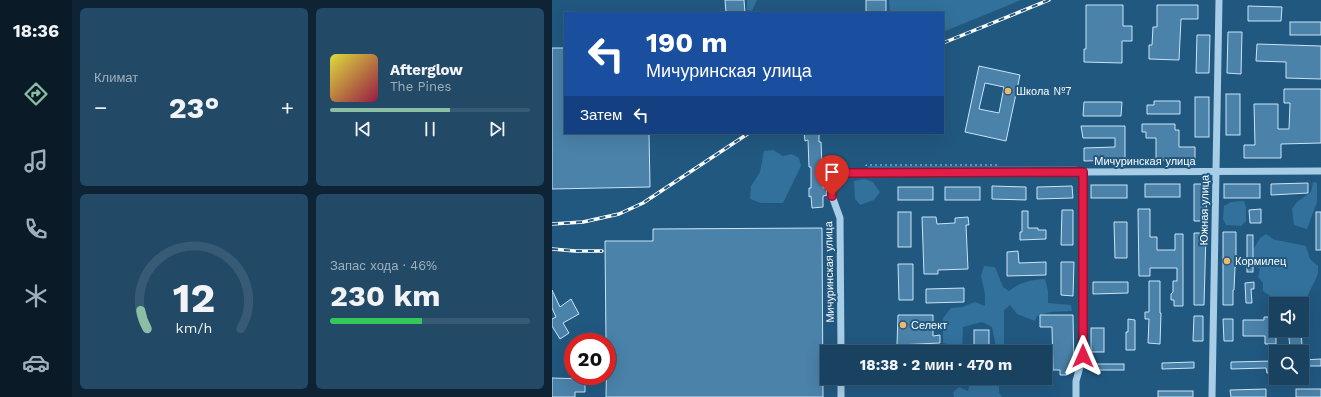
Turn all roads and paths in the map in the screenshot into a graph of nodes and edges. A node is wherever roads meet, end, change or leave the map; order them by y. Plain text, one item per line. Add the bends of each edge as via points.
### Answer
1 (1219, 0) edge
2 (1000, 165) dead end
3 (1216, 171) junction
4 (1321, 171) edge
5 (1083, 172) junction
6 (866, 173) junction
7 (840, 345) edge
8 (841, 385) edge
9 (841, 397) edge
10 (1076, 397) edge
11 (1212, 397) edge

1 - 3 street, Южная улица
2 - 6 path via 866,165
3 - 4 street, Мичуринская улица
3 - 5 street, Мичуринская улица
3 - 11 street, Южная улица
5 - 6 street, Мичуринская улица
5 - 10 street via 1083,356 1076,382
6 - 7 street, Мичуринская улица via 841,173 832,184 832,196 840,218
8 - 9 street

